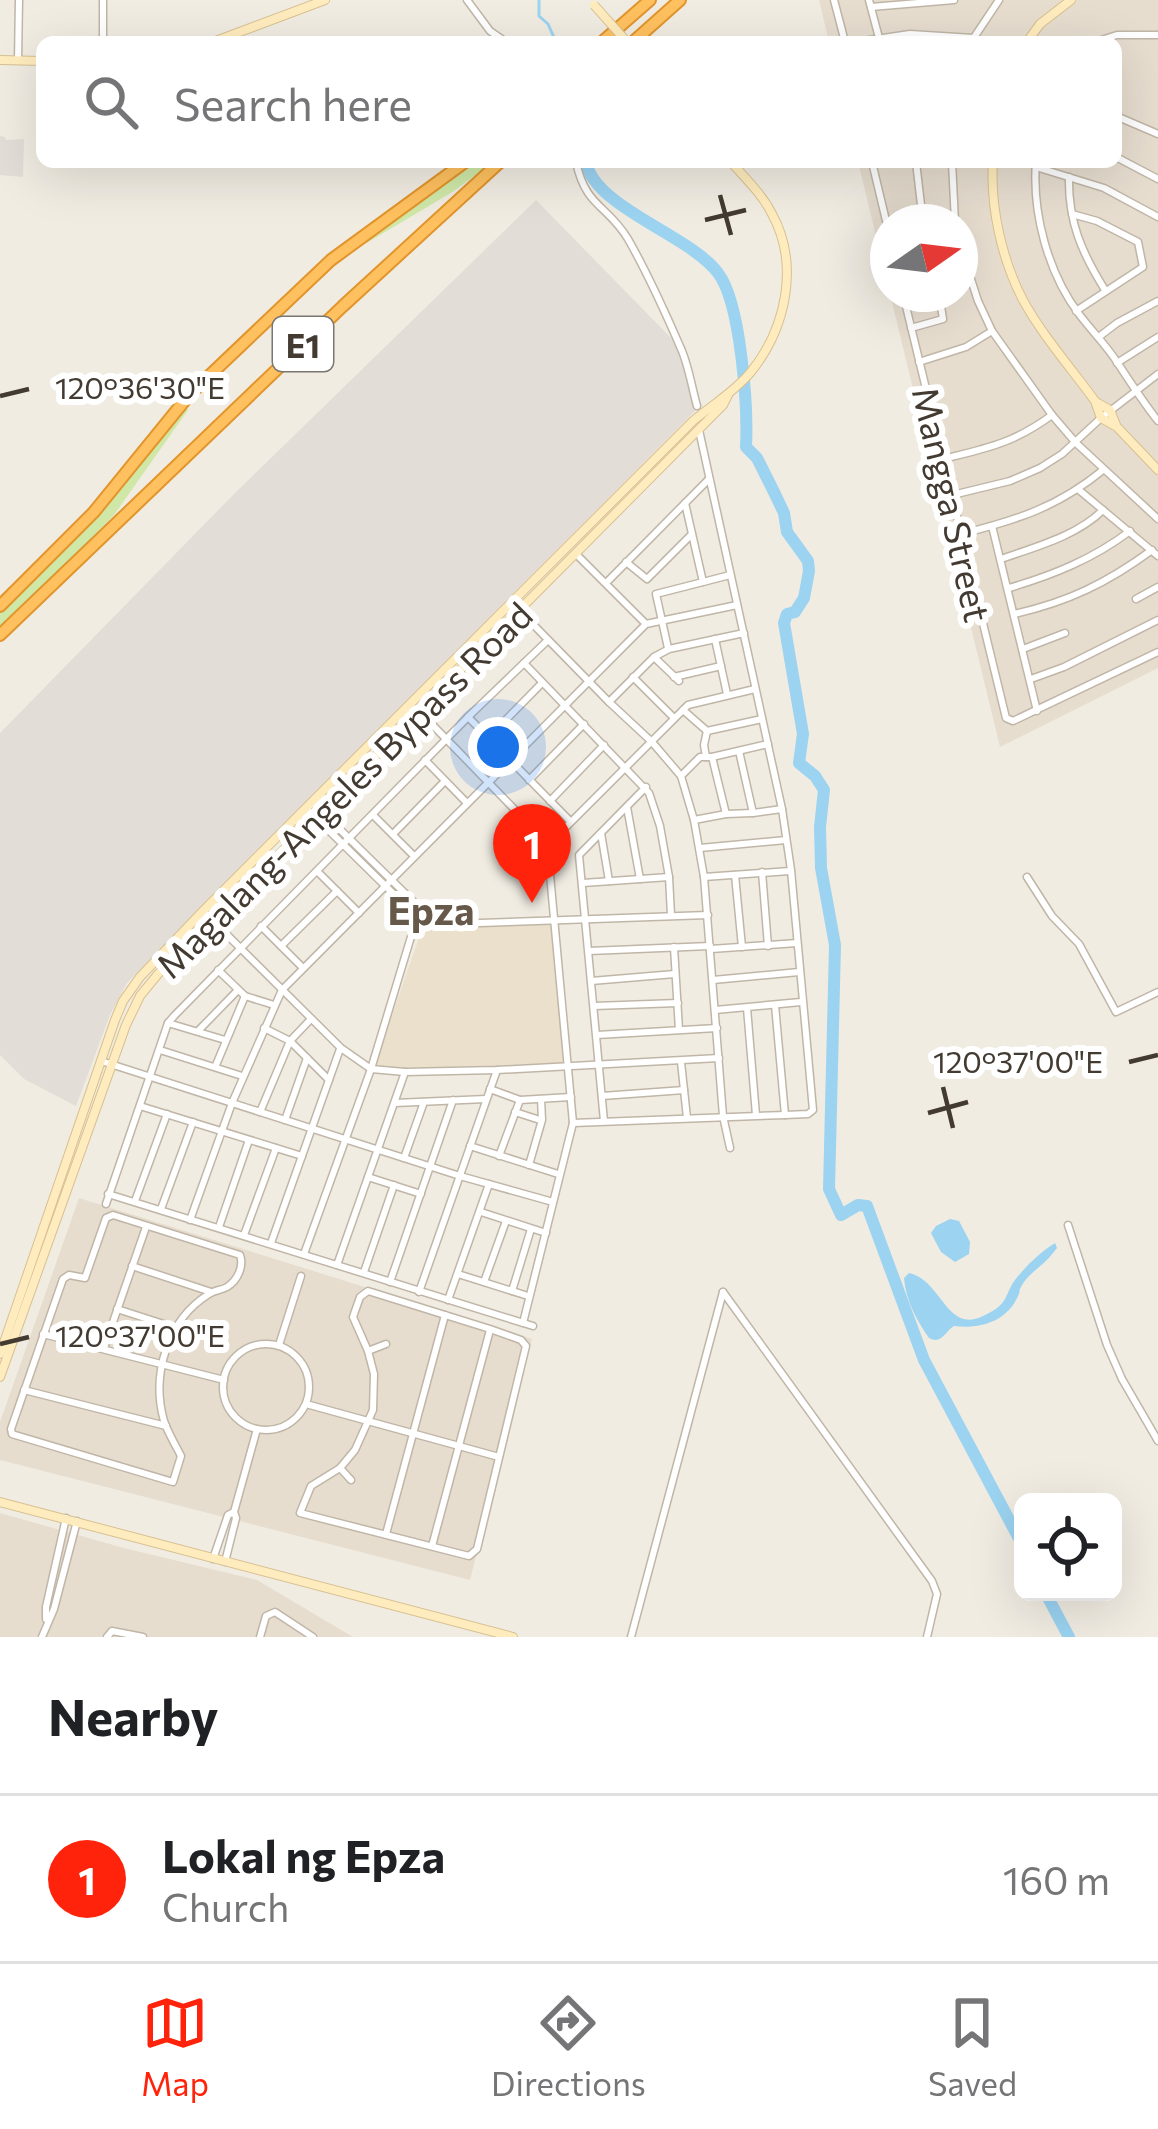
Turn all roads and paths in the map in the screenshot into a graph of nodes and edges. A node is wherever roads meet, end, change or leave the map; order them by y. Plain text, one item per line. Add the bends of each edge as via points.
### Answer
1 (19, 0) edge
2 (104, 0) edge
3 (326, 0) edge
4 (467, 0) edge
5 (650, 0) edge
6 (680, 0) edge
7 (834, 0) edge
8 (954, 0) edge
9 (999, 0) edge
10 (1071, 0) edge
11 (591, 3) edge
12 (870, 3) edge
13 (1158, 35) edge
14 (103, 36) edge
15 (229, 36) edge
16 (496, 36) edge
17 (609, 36) edge
18 (624, 36) edge
19 (637, 36) edge
20 (843, 36) edge
21 (878, 36) edge
22 (894, 36) edge
23 (931, 36) edge
24 (976, 36) edge
25 (1031, 36) edge
26 (1114, 36) edge
27 (0, 60) edge
28 (18, 60) junction
29 (36, 61) edge
30 (1122, 118) edge
31 (1157, 132) edge
32 (1122, 160) edge
33 (457, 168) edge
34 (493, 168) edge
35 (577, 168) edge
36 (736, 168) edge
37 (873, 168) edge
38 (917, 168) edge
39 (952, 168) edge
40 (993, 168) edge
41 (1036, 168) edge
42 (1044, 168) edge
43 (1069, 177) junction
44 (1158, 179) edge
45 (882, 204) edge
46 (921, 204) edge
47 (955, 204) edge
48 (1072, 214) junction
49 (1158, 217) edge
50 (1105, 290) junction
51 (978, 301) edge
52 (1158, 301) edge
53 (1076, 311) junction
54 (908, 312) edge
55 (942, 312) edge
56 (911, 328) junction
57 (992, 331) junction
58 (1099, 337) junction
59 (1158, 338) edge
60 (919, 362) junction
61 (1118, 363) junction
62 (1158, 374) edge
63 (1134, 391) junction
64 (1095, 401) junction
65 (697, 406) dead end
66 (1111, 410) junction
67 (1052, 415) junction
68 (1101, 418) junction
69 (1158, 420) edge
70 (696, 425) junction
71 (1117, 428) junction
72 (1076, 442) junction
73 (943, 460) junction
74 (1103, 470) junction
75 (1158, 470) edge
76 (709, 479) junction
77 (1079, 490) junction
78 (952, 495) junction
79 (936, 499) dead end
80 (685, 503) junction
81 (1103, 510) junction
82 (1158, 519) edge
83 (992, 526) junction
84 (1130, 531) junction
85 (692, 534) junction
86 (960, 534) junction
87 (568, 546) junction
88 (1155, 553) edge
89 (577, 555) junction
90 (1001, 559) junction
91 (626, 562) junction
92 (730, 575) junction
93 (703, 582) junction
94 (606, 583) junction
95 (1158, 587) edge
96 (1009, 588) junction
97 (1136, 599) dead end
98 (511, 602) junction
99 (736, 605) junction
100 (0, 606) edge
101 (520, 611) junction
102 (1014, 614) junction
103 (1158, 620) edge
104 (662, 621) junction
105 (646, 623) junction
106 (744, 633) junction
107 (1065, 633) dead end
108 (0, 635) edge
109 (548, 640) junction
110 (715, 640) junction
111 (669, 649) junction
112 (1023, 649) junction
113 (1158, 652) edge
114 (655, 657) junction
115 (524, 664) junction
116 (721, 666) junction
117 (633, 677) junction
118 (1031, 679) junction
119 (588, 681) junction
120 (542, 683) junction
121 (755, 689) junction
122 (728, 695) junction
123 (609, 702) junction
124 (410, 703) junction
125 (564, 704) junction
126 (683, 710) junction
127 (418, 711) junction
128 (1037, 712) junction
129 (468, 717) junction
130 (674, 718) junction
131 (762, 719) junction
132 (584, 724) junction
133 (707, 731) junction
134 (488, 738) junction
135 (446, 739) junction
136 (652, 742) junction
137 (768, 744) junction
138 (604, 745) junction
139 (739, 751) junction
140 (709, 757) junction
141 (508, 759) junction
142 (425, 760) junction
143 (627, 766) junction
144 (681, 776) junction
145 (529, 780) junction
146 (445, 781) junction
147 (487, 782) junction
148 (646, 787) junction
149 (550, 801) junction
150 (466, 802) junction
151 (309, 806) junction
152 (627, 807) junction
153 (782, 809) junction
154 (753, 813) junction
155 (373, 814) junction
156 (726, 814) junction
157 (318, 815) junction
158 (694, 820) junction
159 (571, 822) junction
160 (601, 832) junction
161 (393, 834) junction
162 (787, 840) junction
163 (346, 843) junction
164 (700, 848) junction
165 (543, 850) junction
166 (415, 856) junction
167 (317, 871) junction
168 (791, 871) junction
169 (762, 872) junction
170 (735, 875) junction
171 (704, 877) junction
172 (1027, 877) dead end
173 (669, 878) junction
174 (640, 879) junction
175 (609, 881) junction
176 (582, 883) junction
177 (388, 885) junction
178 (337, 891) junction
179 (203, 911) junction
180 (359, 913) junction
181 (420, 913) junction
182 (671, 915) junction
183 (708, 915) junction
184 (586, 917) junction
185 (554, 918) junction
186 (212, 921) junction
187 (262, 926) junction
188 (797, 943) junction
189 (281, 946) junction
190 (768, 946) junction
191 (674, 947) junction
192 (710, 947) junction
193 (742, 947) junction
194 (238, 948) junction
195 (589, 951) junction
196 (302, 968) junction
197 (218, 970) junction
198 (800, 972) junction
199 (675, 974) junction
200 (591, 980) junction
201 (713, 980) junction
202 (281, 990) junction
203 (1158, 992) edge
204 (242, 993) junction
205 (803, 1002) junction
206 (678, 1003) junction
207 (275, 1005) junction
208 (775, 1005) junction
209 (594, 1006) junction
210 (747, 1008) junction
211 (715, 1010) junction
212 (311, 1018) junction
213 (168, 1023) junction
214 (264, 1028) junction
215 (717, 1028) junction
216 (198, 1030) junction
217 (679, 1030) junction
218 (597, 1035) junction
219 (225, 1040) junction
220 (290, 1041) junction
221 (341, 1048) junction
222 (160, 1050) junction
223 (307, 1058) junction
224 (719, 1058) junction
225 (101, 1060) junction
226 (681, 1060) junction
227 (113, 1064) junction
228 (215, 1066) junction
229 (568, 1066) junction
230 (599, 1066) junction
231 (371, 1069) junction
232 (497, 1070) junction
233 (405, 1072) junction
234 (243, 1076) junction
235 (150, 1077) junction
236 (329, 1079) junction
237 (490, 1089) junction
238 (684, 1090) junction
239 (602, 1096) junction
240 (572, 1097) junction
241 (541, 1098) junction
242 (453, 1100) junction
243 (486, 1100) junction
244 (520, 1100) junction
245 (232, 1102) junction
246 (424, 1102) junction
247 (394, 1103) junction
248 (140, 1106) junction
249 (260, 1112) junction
250 (515, 1112) junction
251 (167, 1114) junction
252 (756, 1115) junction
253 (785, 1115) junction
254 (723, 1116) junction
255 (687, 1118) junction
256 (285, 1120) junction
257 (542, 1120) junction
258 (604, 1121) junction
259 (193, 1122) junction
260 (573, 1123) junction
261 (312, 1128) junction
262 (221, 1131) junction
263 (249, 1139) junction
264 (346, 1139) junction
265 (470, 1146) junction
266 (276, 1148) junction
267 (730, 1148) dead end
268 (378, 1149) junction
269 (302, 1156) junction
270 (499, 1156) junction
271 (404, 1158) junction
272 (529, 1165) junction
273 (431, 1166) junction
274 (560, 1174) junction
275 (460, 1176) junction
276 (368, 1177) junction
277 (489, 1184) junction
278 (394, 1185) junction
279 (108, 1194) junction
280 (422, 1194) junction
281 (135, 1202) junction
282 (553, 1202) junction
283 (106, 1204) dead end
284 (161, 1210) junction
285 (480, 1212) junction
286 (190, 1220) junction
287 (506, 1221) junction
288 (1068, 1225) dead end
289 (146, 1227) junction
290 (218, 1227) junction
291 (531, 1229) junction
292 (546, 1233) junction
293 (244, 1235) junction
294 (271, 1244) junction
295 (304, 1254) junction
296 (337, 1265) junction
297 (132, 1266) junction
298 (364, 1273) junction
299 (458, 1274) junction
300 (301, 1276) dead end
301 (390, 1282) junction
302 (484, 1282) junction
303 (512, 1291) junction
304 (211, 1292) junction
305 (419, 1292) junction
306 (529, 1297) junction
307 (448, 1300) junction
308 (117, 1309) junction
309 (446, 1315) junction
310 (523, 1323) junction
311 (533, 1326) dead end
312 (176, 1328) junction
313 (490, 1329) junction
314 (43, 1334) junction
315 (386, 1345) dead end
316 (279, 1346) junction
317 (104, 1348) junction
318 (368, 1352) junction
319 (0, 1354) edge
320 (161, 1366) junction
321 (0, 1377) edge
322 (224, 1380) junction
323 (24, 1390) junction
324 (306, 1404) junction
325 (369, 1423) junction
326 (166, 1426) junction
327 (256, 1429) junction
328 (414, 1434) junction
329 (1158, 1441) edge
330 (459, 1446) junction
331 (500, 1457) junction
332 (340, 1468) junction
333 (351, 1480) dead end
334 (0, 1502) edge
335 (234, 1512) junction
336 (66, 1518) junction
337 (77, 1521) junction
338 (386, 1534) junction
339 (60, 1545) junction
340 (432, 1546) junction
341 (71, 1547) junction
342 (213, 1559) junction
343 (57, 1560) junction
344 (225, 1562) junction
345 (67, 1563) junction
346 (56, 1585) junction
347 (471, 1632) edge
348 (108, 1636) edge
349 (309, 1636) edge
350 (42, 1637) edge
351 (143, 1637) edge
352 (260, 1637) edge
353 (513, 1637) edge
354 (631, 1637) edge
355 (927, 1637) edge

1 - 28 street
2 - 14 street
3 - 15 street
4 - 16 street
5 - 17 highway
6 - 19 highway
7 - 20 street
8 - 12 street
9 - 24 street
10 - 25 street
11 - 18 street, bridge
12 - 21 street
13 - 26 street
22 - 23 street
27 - 28 street
28 - 29 street
30 - 31 street
32 - 44 street
33 - 100 highway, E1 via 332,260 190,394 94,512
34 - 108 highway, E1
35 - 65 street via 581,185 630,243 681,349
36 - 70 street, Magalang-Angeles Bypass Road via 779,229 787,267 780,319 750,373
37 - 45 street
38 - 46 street
39 - 47 street
40 - 64 street via 998,225 1024,302
41 - 53 street via 1037,213
42 - 43 street
43 - 48 street
43 - 49 street
48 - 50 street via 1083,255
48 - 50 street via 1140,246 1142,270
50 - 53 street
51 - 57 street
52 - 58 street
53 - 58 street
54 - 56 street, Mangga Street
55 - 56 street via 943,319
56 - 60 street, Mangga Street
57 - 60 street
57 - 67 street
58 - 61 street
59 - 61 street
60 - 73 street, Mangga Street
61 - 63 street
62 - 63 street
63 - 66 street
63 - 69 street
64 - 66 street
64 - 68 street
66 - 68 street
66 - 71 street
67 - 72 street
67 - 73 street via 1005,444
68 - 71 street
68 - 72 street
70 - 76 street
70 - 87 street, Magalang-Angeles Bypass Road
70 - 89 street, Magalang-Angeles Bypass Road
71 - 75 street
72 - 74 street
72 - 78 street via 1010,481
73 - 78 street, Mangga Street
74 - 77 street
74 - 82 street
76 - 80 street
76 - 92 street
77 - 81 street
77 - 83 street
78 - 79 street
78 - 86 street, Mangga Street
80 - 85 street
80 - 91 street
81 - 84 street
81 - 90 street
83 - 86 street
83 - 90 street
84 - 88 street
84 - 96 street via 1073,566
85 - 91 street via 647,579
85 - 93 street
86 - 128 street, Mangga Street via 1003,714 1013,721
87 - 89 street
87 - 98 street, Magalang-Angeles Bypass Road
88 - 102 street via 1085,593
89 - 94 street
89 - 101 street, Magalang-Angeles Bypass Road
90 - 96 street
91 - 94 street
92 - 93 street
92 - 99 street
93 - 104 street via 657,593
94 - 105 street
95 - 97 street
96 - 102 street
98 - 101 street
98 - 124 street, Magalang-Angeles Bypass Road
99 - 104 street
99 - 106 street
101 - 109 street
101 - 127 street, Magalang-Angeles Bypass Road
102 - 112 street
103 - 118 street
104 - 105 street
104 - 111 street
105 - 119 street
106 - 110 street
106 - 121 street
107 - 112 street
109 - 115 street
109 - 119 street
110 - 111 street
110 - 116 street
111 - 114 street
112 - 118 street
113 - 128 street
114 - 116 street via 677,679
114 - 117 street
115 - 120 street
115 - 129 street
116 - 122 street
117 - 123 street
117 - 130 street
118 - 128 street
119 - 123 street
119 - 125 street
120 - 125 street
120 - 134 street
121 - 122 street
121 - 131 street
122 - 126 street
123 - 136 street
124 - 127 street
124 - 151 street, Magalang-Angeles Bypass Road
125 - 132 street
125 - 141 street
126 - 130 street
126 - 133 street
127 - 135 street
127 - 157 street, Magalang-Angeles Bypass Road
129 - 134 street
129 - 135 street
130 - 136 street
131 - 133 street
131 - 137 street
132 - 138 street
132 - 145 street
133 - 140 street
134 - 141 street
135 - 142 street
135 - 147 street
136 - 143 street
136 - 144 street
137 - 139 street
137 - 153 street
138 - 143 street
138 - 149 street
139 - 140 street
139 - 154 street
140 - 144 street
140 - 156 street
141 - 145 street
141 - 147 street
142 - 146 street
142 - 155 street
143 - 148 street
143 - 159 street
144 - 158 street
145 - 149 street
146 - 150 street
146 - 161 street
147 - 150 street
147 - 165 street
148 - 152 street
148 - 173 street
149 - 159 street
150 - 166 street
151 - 157 street
151 - 179 street, Magalang-Angeles Bypass Road
152 - 160 street
152 - 174 street
153 - 154 street
153 - 162 street
154 - 156 street
155 - 161 street
155 - 163 street
156 - 158 street
157 - 163 street
157 - 186 street, Magalang-Angeles Bypass Road
158 - 164 street
159 - 165 street
160 - 175 street
160 - 176 street via 579,855
161 - 166 street
162 - 164 street
162 - 168 street
163 - 167 street
163 - 177 street
164 - 171 street
165 - 185 street
166 - 177 street
167 - 178 street
167 - 187 street
168 - 169 street
168 - 188 street
169 - 170 street
169 - 190 street
170 - 171 street
170 - 193 street
171 - 183 street
172 - 203 street via 1079,944 1116,1012
173 - 174 street
173 - 182 street
174 - 175 street
175 - 176 street
176 - 184 street
177 - 180 street
177 - 181 street
178 - 180 street
178 - 189 street
179 - 186 street
179 - 225 street, Magalang-Angeles Bypass Road via 131,988
180 - 196 street
181 - 185 street via 480,922
181 - 231 street
182 - 183 street
182 - 184 street
183 - 192 street
184 - 185 street
184 - 195 street
185 - 229 street
186 - 194 street
186 - 227 street, Magalang-Angeles Bypass Road via 140,996
187 - 189 street
187 - 194 street
188 - 190 street
188 - 198 street
189 - 196 street
190 - 193 street
191 - 192 street
191 - 195 street
191 - 199 street
192 - 193 street
192 - 201 street
194 - 197 street
194 - 202 street
195 - 200 street
196 - 202 street
197 - 204 street
197 - 213 street
198 - 201 street
198 - 205 street
199 - 200 street
199 - 206 street
200 - 209 street
201 - 211 street
202 - 207 street
202 - 212 street
204 - 207 street
204 - 216 street
204 - 219 street
205 - 208 street
205 - 253 street via 813,1110
206 - 209 street
206 - 217 street
207 - 214 street
208 - 210 street
208 - 253 street
209 - 218 street
210 - 211 street
210 - 252 street
211 - 215 street
212 - 220 street
212 - 221 street
213 - 216 street
213 - 222 street
214 - 220 street
214 - 234 street
215 - 217 street
215 - 224 street
216 - 219 street
217 - 218 street
218 - 230 street
219 - 228 street
220 - 223 street
220 - 249 street
221 - 231 street
221 - 236 street
222 - 228 street
222 - 235 street
223 - 236 street
223 - 256 street
224 - 226 street
224 - 254 street
225 - 227 street
225 - 319 street, Magalang-Angeles Bypass Road
226 - 230 street
226 - 238 street
227 - 235 street
227 - 321 street, Magalang-Angeles Bypass Road
228 - 234 street
229 - 230 street
229 - 232 street
229 - 240 street
230 - 239 street
231 - 233 street
231 - 264 street
232 - 233 street
232 - 237 street
233 - 247 street
234 - 245 street
235 - 245 street
235 - 248 street
236 - 261 street
237 - 243 street
237 - 244 street
238 - 239 street
238 - 255 street
239 - 258 street
240 - 241 street
240 - 260 street
241 - 244 street
241 - 257 street
242 - 243 street
242 - 246 street
242 - 273 street
243 - 265 street
244 - 250 street
245 - 249 street
245 - 262 street
246 - 247 street
246 - 271 street
247 - 268 street
248 - 251 street
248 - 279 street
249 - 256 street
250 - 257 street
250 - 270 street
251 - 259 street
251 - 281 street
252 - 253 street
252 - 254 street
254 - 255 street
254 - 267 street
255 - 258 street
256 - 261 street
257 - 272 street
258 - 260 street
259 - 262 street
259 - 284 street
260 - 274 street
261 - 264 street
261 - 269 street
262 - 263 street
262 - 286 street
263 - 266 street
263 - 290 street
264 - 268 street
264 - 295 street
265 - 270 street
265 - 275 street
266 - 269 street
266 - 293 street
268 - 271 street
268 - 276 street
269 - 294 street
270 - 272 street
271 - 273 street
272 - 274 street
273 - 275 street
273 - 280 street
274 - 282 street
275 - 277 street
275 - 305 street
276 - 278 street
276 - 296 street
277 - 282 street
277 - 285 street
278 - 280 street
278 - 298 street
279 - 281 street
279 - 283 street
280 - 301 street
281 - 284 street
282 - 292 street
284 - 286 street
285 - 287 street
285 - 299 street
286 - 290 street
287 - 291 street
287 - 302 street
288 - 329 street via 1107,1346
289 - 297 street
289 - 304 street via 240,1255 233,1283
289 - 314 street via 106,1218 85,1278 63,1279
290 - 293 street
291 - 292 street
291 - 303 street
292 - 306 street
293 - 294 street
294 - 295 street
295 - 296 street
296 - 298 street
297 - 304 street
297 - 308 street
298 - 301 street
299 - 302 street
299 - 307 street
300 - 316 street
301 - 305 street
302 - 303 street
303 - 306 street
304 - 312 street
305 - 307 street
306 - 310 street
307 - 310 street
308 - 312 street
308 - 317 street
309 - 313 street
309 - 318 street via 365,1292 353,1317
309 - 328 street
310 - 311 street
312 - 320 street
313 - 330 street
313 - 331 street via 527,1350
314 - 317 street
314 - 323 street
315 - 318 street
316 - 322 street via 248,1347
316 - 324 street via 307,1372
317 - 320 street
318 - 325 street via 375,1395
320 - 322 street
320 - 326 street
322 - 327 street via 234,1416
323 - 326 street
323 - 326 street via 11,1429 16,1438 172,1482 181,1456
324 - 325 street
324 - 327 street via 285,1426
325 - 328 street
325 - 332 street
327 - 335 street
328 - 330 street
328 - 338 street
330 - 331 street
330 - 340 street
331 - 340 street via 474,1553
332 - 333 street
332 - 338 street via 311,1486 300,1513
334 - 336 street
335 - 342 street
335 - 344 street
336 - 337 street
336 - 339 street
337 - 341 street
337 - 342 street
338 - 340 street
339 - 341 street
339 - 343 street
341 - 345 street
342 - 344 street
343 - 345 street
343 - 346 street
344 - 347 street
345 - 346 street
346 - 350 street
347 - 353 street
348 - 351 street
349 - 352 street via 271,1612
354 - 355 street via 723,1292 932,1581 937,1594

